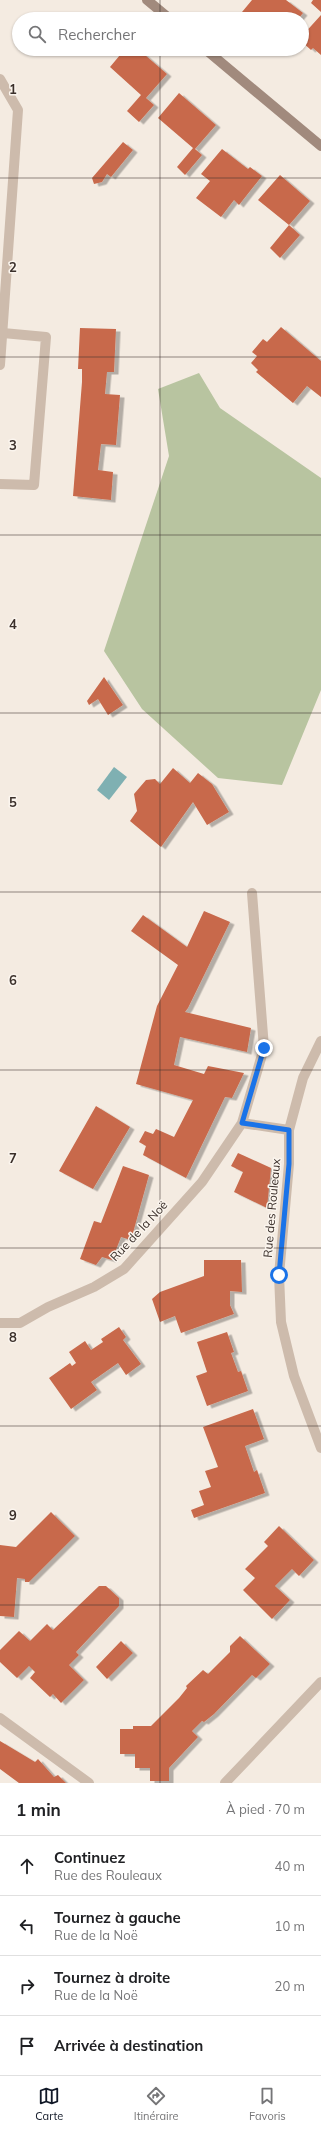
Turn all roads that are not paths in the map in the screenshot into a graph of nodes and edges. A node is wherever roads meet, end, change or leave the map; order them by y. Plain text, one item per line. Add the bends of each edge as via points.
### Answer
1 (147, 0) edge
2 (162, 12) edge
3 (214, 56) edge
4 (0, 79) edge
5 (321, 146) edge
6 (3, 333) junction
7 (0, 365) edge
8 (0, 484) edge
9 (252, 893) dead end
10 (321, 1041) edge
11 (242, 1123) junction
12 (289, 1130) junction
13 (0, 1323) edge
14 (321, 1448) edge
15 (321, 1682) edge
16 (0, 1718) edge
17 (89, 1783) edge
18 (225, 1783) edge

1 - 2 street
3 - 5 street
4 - 6 street via 18,110
6 - 7 street
6 - 8 street via 46,336 34,485
9 - 11 street, Rue de la Noë via 264,1048
10 - 12 street, Rue des Rouleaux via 303,1078
11 - 12 street
11 - 13 street, Rue de la Noë via 202,1182 124,1269 94,1287 48,1307 20,1323
12 - 14 street, Rue des Rouleaux via 289,1164 279,1275 281,1322 294,1376
15 - 18 street
16 - 17 street

